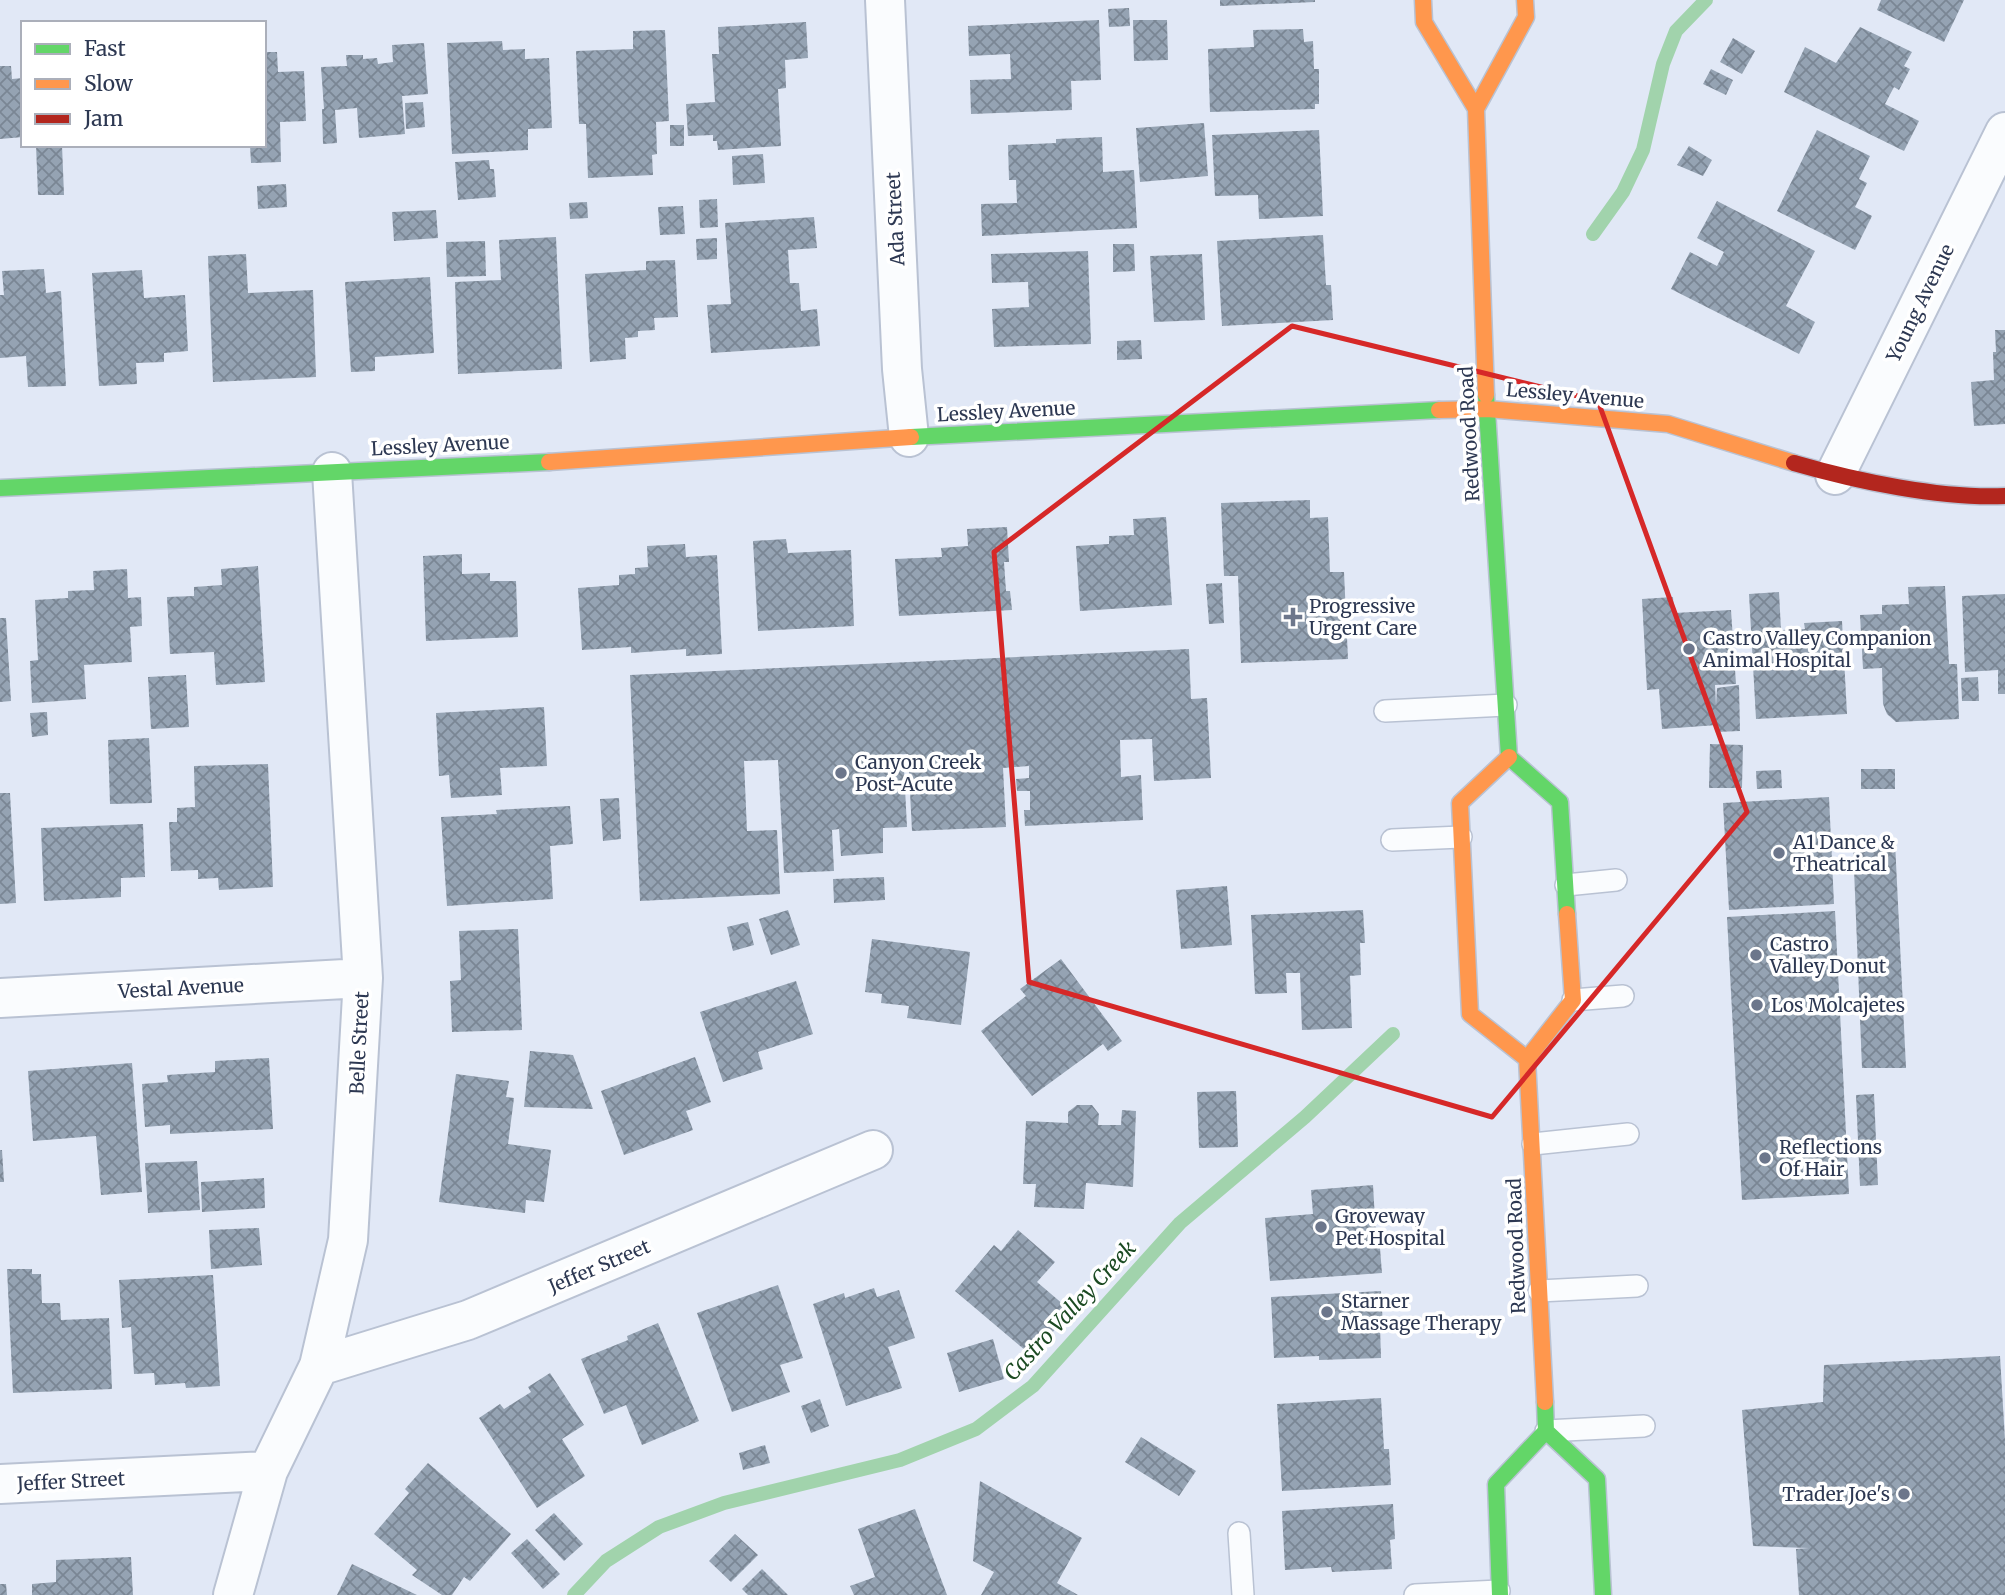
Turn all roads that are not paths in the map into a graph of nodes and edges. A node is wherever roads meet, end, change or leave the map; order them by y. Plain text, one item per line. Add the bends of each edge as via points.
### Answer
1 (885, 0) edge
2 (1423, 0) edge
3 (1525, 0) edge
4 (1476, 109) junction
5 (2005, 132) edge
6 (1487, 409) junction
7 (909, 437) junction
8 (332, 472) junction
9 (1835, 474) junction
10 (0, 488) edge
11 (2005, 496) edge
12 (1506, 705) junction
13 (1385, 710) dead end
14 (1509, 757) junction
15 (1461, 837) junction
16 (1392, 839) dead end
17 (1616, 880) dead end
18 (1566, 885) junction
19 (362, 978) junction
20 (1623, 996) dead end
21 (0, 998) edge
22 (1573, 1000) junction
23 (1527, 1059) junction
24 (1628, 1134) dead end
25 (1533, 1144) junction
26 (873, 1150) dead end
27 (1637, 1286) dead end
28 (1539, 1291) junction
29 (319, 1366) junction
30 (1644, 1426) dead end
31 (1546, 1431) junction
32 (268, 1471) junction
33 (0, 1484) edge
34 (1239, 1533) dead end
35 (1499, 1593) edge
36 (233, 1595) edge
37 (1243, 1595) edge
38 (1415, 1595) edge
39 (1603, 1595) edge

1 - 7 street, Ada Street
2 - 4 main road, Redwood Road via 1424,22
3 - 4 main road via 1525,17
4 - 6 main road, Redwood Road
5 - 9 street, Young Avenue
6 - 7 main road, Lessley Avenue
6 - 9 main road, Lessley Avenue via 1668,424
6 - 12 main road, Redwood Road
7 - 8 main road, Lessley Avenue
8 - 10 main road, Lessley Avenue
8 - 19 street, Belle Street
9 - 11 main road, Lessley Avenue via 1905,488
12 - 13 lane
12 - 14 main road, Redwood Road
14 - 15 main road via 1460,803
14 - 18 main road via 1560,802
15 - 16 lane
15 - 23 main road via 1470,1014
17 - 18 lane
18 - 22 main road
19 - 21 street, Vestal Avenue
19 - 29 street, Belle Street via 348,1240
20 - 22 lane
22 - 23 main road
23 - 25 main road, Redwood Road
24 - 25 lane
25 - 28 main road, Redwood Road
26 - 29 street, Jeffer Street via 468,1320
27 - 28 lane
28 - 31 main road, Redwood Road
29 - 32 street, Belle Street
30 - 31 lane
31 - 35 main road via 1496,1484
31 - 39 main road via 1597,1479
32 - 33 street, Jeffer Street
32 - 36 street, Belle Street
34 - 37 lane
35 - 38 lane

